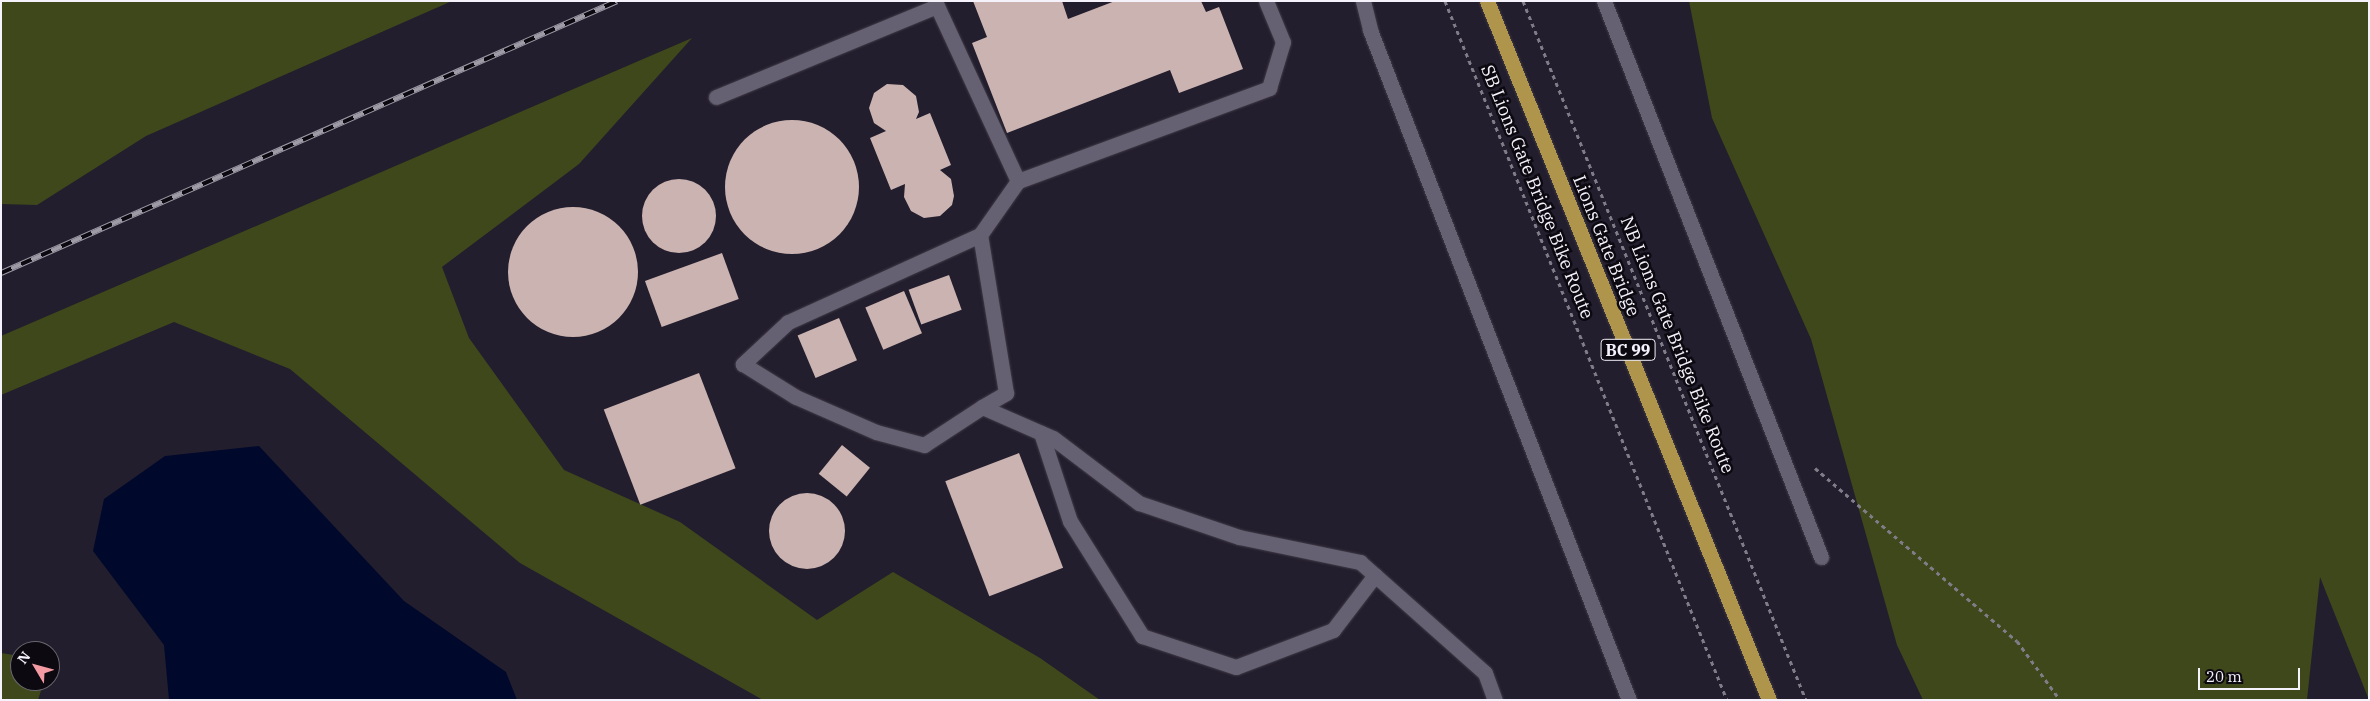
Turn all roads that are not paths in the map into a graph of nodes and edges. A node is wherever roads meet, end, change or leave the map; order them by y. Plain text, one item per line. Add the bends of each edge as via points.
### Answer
1 (1266, 1) edge
2 (1363, 1) edge
3 (1487, 1) edge
4 (1604, 1) edge
5 (716, 97) dead end
6 (1018, 181) junction
7 (980, 235) junction
8 (982, 406) junction
9 (1041, 433) junction
10 (1821, 558) dead end
11 (1375, 575) junction
12 (1495, 700) edge
13 (1629, 700) edge
14 (1769, 700) edge

1 - 6 lane via 1283,42 1269,88
2 - 13 lane via 1370,30
3 - 14 highway, Lions Gate Bridge / BC 99
4 - 10 lane
5 - 6 lane via 937,6
6 - 7 lane
7 - 8 lane via 1006,393
7 - 8 lane via 788,322 743,364 796,397 876,432 924,445
8 - 9 lane
9 - 11 lane via 1053,438 1139,503 1239,537 1360,562
9 - 11 lane via 1070,521 1142,636 1236,667 1333,630
11 - 12 lane via 1485,672

